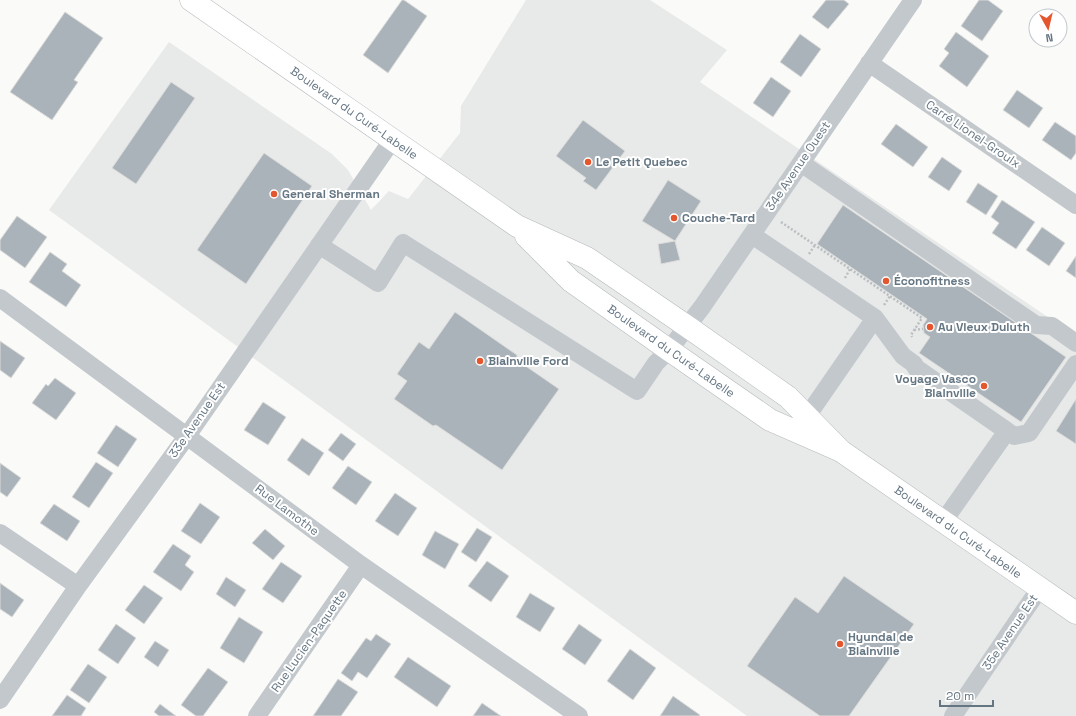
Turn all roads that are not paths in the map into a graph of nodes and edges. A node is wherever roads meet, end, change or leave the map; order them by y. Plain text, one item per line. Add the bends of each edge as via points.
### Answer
1 (191, 0) edge
2 (913, 0) edge
3 (869, 63) junction
4 (392, 140) junction
5 (801, 163) junction
6 (1076, 205) edge
7 (517, 226) junction
8 (752, 235) junction
9 (319, 245) junction
10 (0, 298) edge
11 (875, 318) junction
12 (688, 326) junction
13 (1076, 343) edge
14 (669, 350) junction
15 (1076, 364) edge
16 (802, 424) junction
17 (1007, 431) junction
18 (187, 436) junction
19 (943, 522) junction
20 (0, 533) edge
21 (361, 565) junction
22 (78, 586) junction
23 (1040, 588) junction
24 (1076, 613) edge
25 (0, 700) edge
26 (257, 716) edge
27 (579, 716) edge
28 (953, 716) edge

1 - 4 main road, Boulevard du Curé-Labelle
2 - 3 street, 34e Avenue Ouest
3 - 5 street, 34e Avenue Ouest
3 - 6 street, Carré Lionel-Groulx
4 - 7 main road, Boulevard du Curé-Labelle
4 - 9 street, 33e Avenue Est
5 - 8 street, 34e Avenue Ouest
5 - 13 street via 1036,325 1052,326
7 - 12 main road, Boulevard du Curé-Labelle via 587,258
7 - 14 main road, Boulevard du Curé-Labelle via 571,281
8 - 11 street
8 - 12 street, 34e Avenue Ouest
9 - 14 street, 34e Avenue Ouest via 378,283 403,243 637,390 656,363
9 - 18 street, 33e Avenue Est
10 - 18 street, Rue Lamothe
11 - 16 street
11 - 17 street via 903,356 916,368
12 - 14 street, 34e Avenue Ouest
12 - 16 main road, Boulevard du Curé-Labelle via 788,396
14 - 16 main road, Boulevard du Curé-Labelle via 770,420
15 - 17 street via 1029,433 1014,436
16 - 19 main road, Boulevard du Curé-Labelle
17 - 19 street
18 - 21 street, Rue Lamothe
18 - 22 street, 33e Avenue Est
19 - 23 main road, Boulevard du Curé-Labelle
20 - 22 street
21 - 26 street, Rue Lucien-Paquette
21 - 27 street, Rue Lamothe
22 - 25 street, 33e Avenue Est
23 - 24 main road, Boulevard du Curé-Labelle
23 - 28 street, 35e Avenue Est

